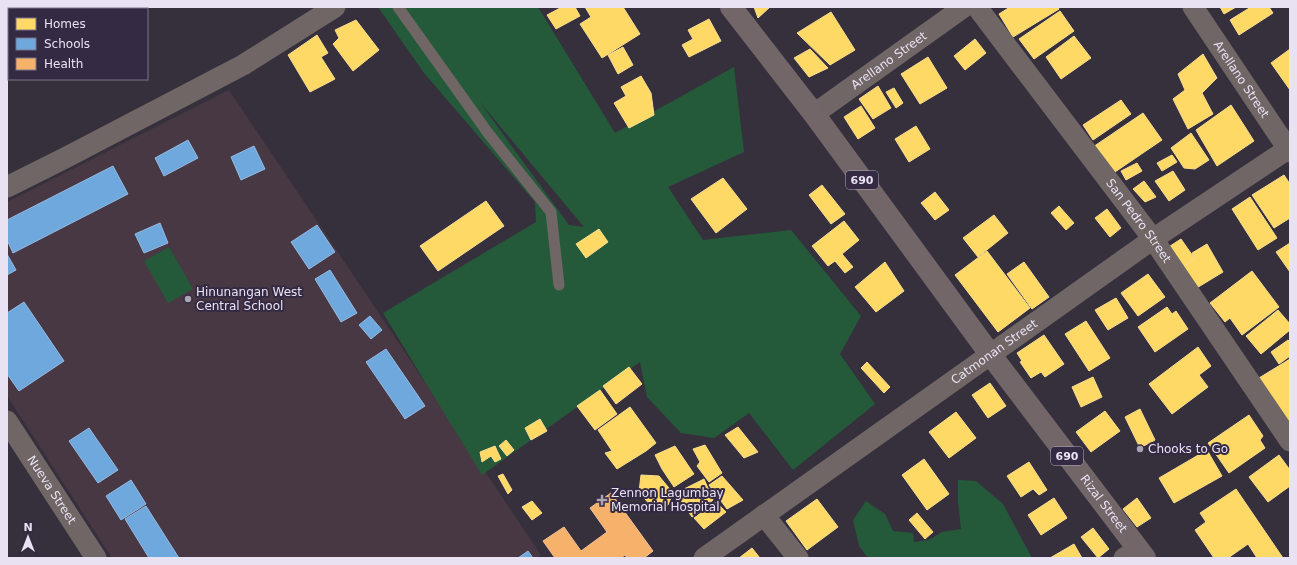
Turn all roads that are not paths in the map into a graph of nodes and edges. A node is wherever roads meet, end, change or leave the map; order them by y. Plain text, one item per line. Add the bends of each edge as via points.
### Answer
1 (335, 7) edge
2 (398, 7) edge
3 (731, 7) edge
4 (964, 7) edge
5 (977, 7) edge
6 (1193, 7) edge
7 (814, 114) junction
8 (1289, 151) edge
9 (7, 187) edge
10 (1153, 238) junction
11 (558, 286) dead end
12 (990, 354) junction
13 (7, 421) edge
14 (1290, 441) edge
15 (764, 515) junction
16 (1135, 555) edge
17 (96, 558) edge
18 (704, 558) edge
19 (798, 558) edge

1 - 9 street via 243,66
2 - 11 lane via 488,134 551,212
3 - 7 main road, 690
4 - 7 street, Arellano Street
5 - 10 street, San Pedro Street
6 - 8 street, Arellano Street
7 - 12 main road, 690
8 - 10 street, Catmonan Street
10 - 12 street, Catmonan Street
10 - 14 street, San Pedro Street
12 - 15 street, Catmonan Street
12 - 16 main road, Rizal Street / 690
13 - 17 street, Nueva Street
15 - 18 street, Catmonan Street
15 - 19 street

